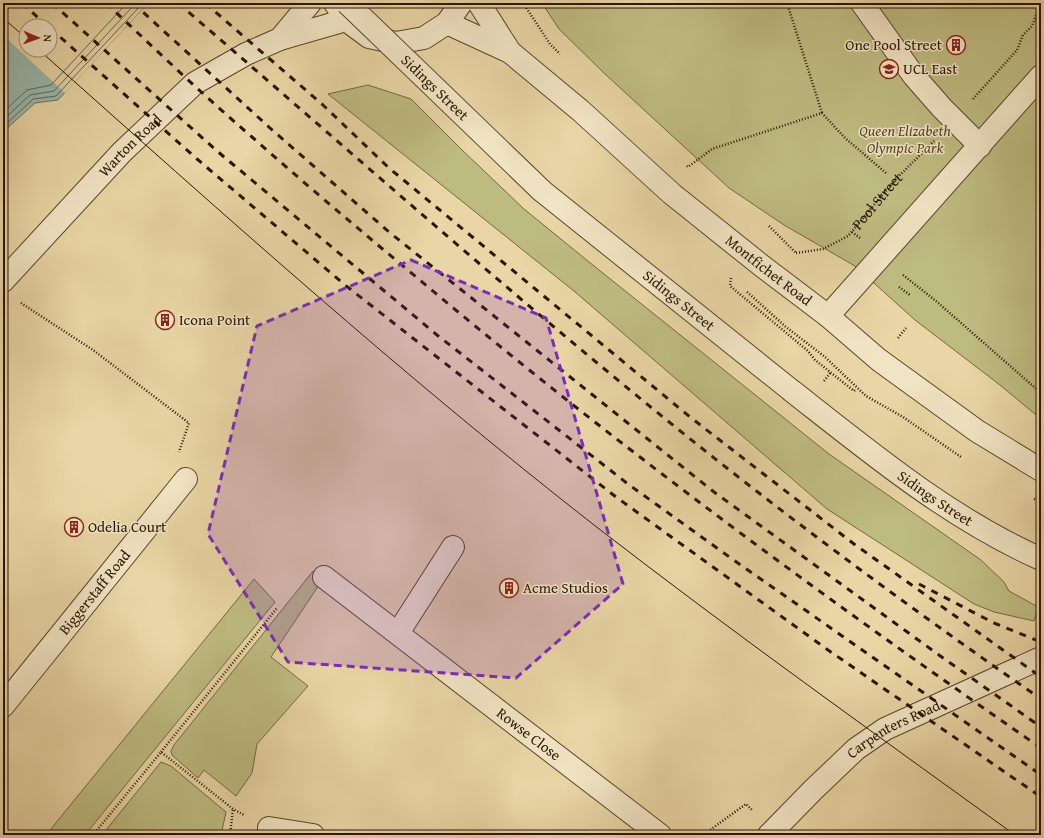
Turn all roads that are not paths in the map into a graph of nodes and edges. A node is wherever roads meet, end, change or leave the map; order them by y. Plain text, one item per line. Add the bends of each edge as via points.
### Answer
1 (310, 3) edge
2 (462, 3) edge
3 (479, 3) edge
4 (862, 3) edge
5 (343, 9) edge
6 (447, 23) junction
7 (280, 39) junction
8 (510, 52) junction
9 (1041, 76) edge
10 (980, 146) junction
11 (3, 281) edge
12 (828, 316) junction
13 (1041, 470) edge
14 (186, 479) road end
15 (453, 547) dead end
16 (1041, 559) edge
17 (324, 577) dead end
18 (398, 633) junction
19 (1041, 658) edge
20 (3, 706) edge
21 (269, 828) road end
22 (314, 835) edge
23 (660, 835) edge
24 (769, 835) edge

1 - 7 street, Warton Road
2 - 6 street
3 - 8 street, Montfichet Road
4 - 10 street via 914,76
5 - 6 street via 369,37 396,43 424,38
5 - 7 street, Warton Road
5 - 16 street, Sidings Street, bridge via 542,191 792,391 939,502 984,531
6 - 8 street, Montfichet Road
7 - 11 street, Warton Road via 246,54 195,83 122,152
8 - 12 street, Montfichet Road via 581,111 672,194
9 - 10 street
10 - 12 street
12 - 13 street, Montfichet Road via 912,385 977,431
14 - 20 street, Biggerstaff Road
15 - 18 street
17 - 18 street, Rowse Close
18 - 23 street, Rowse Close
19 - 24 street, Carpenters Road via 885,729 856,749
21 - 22 street

